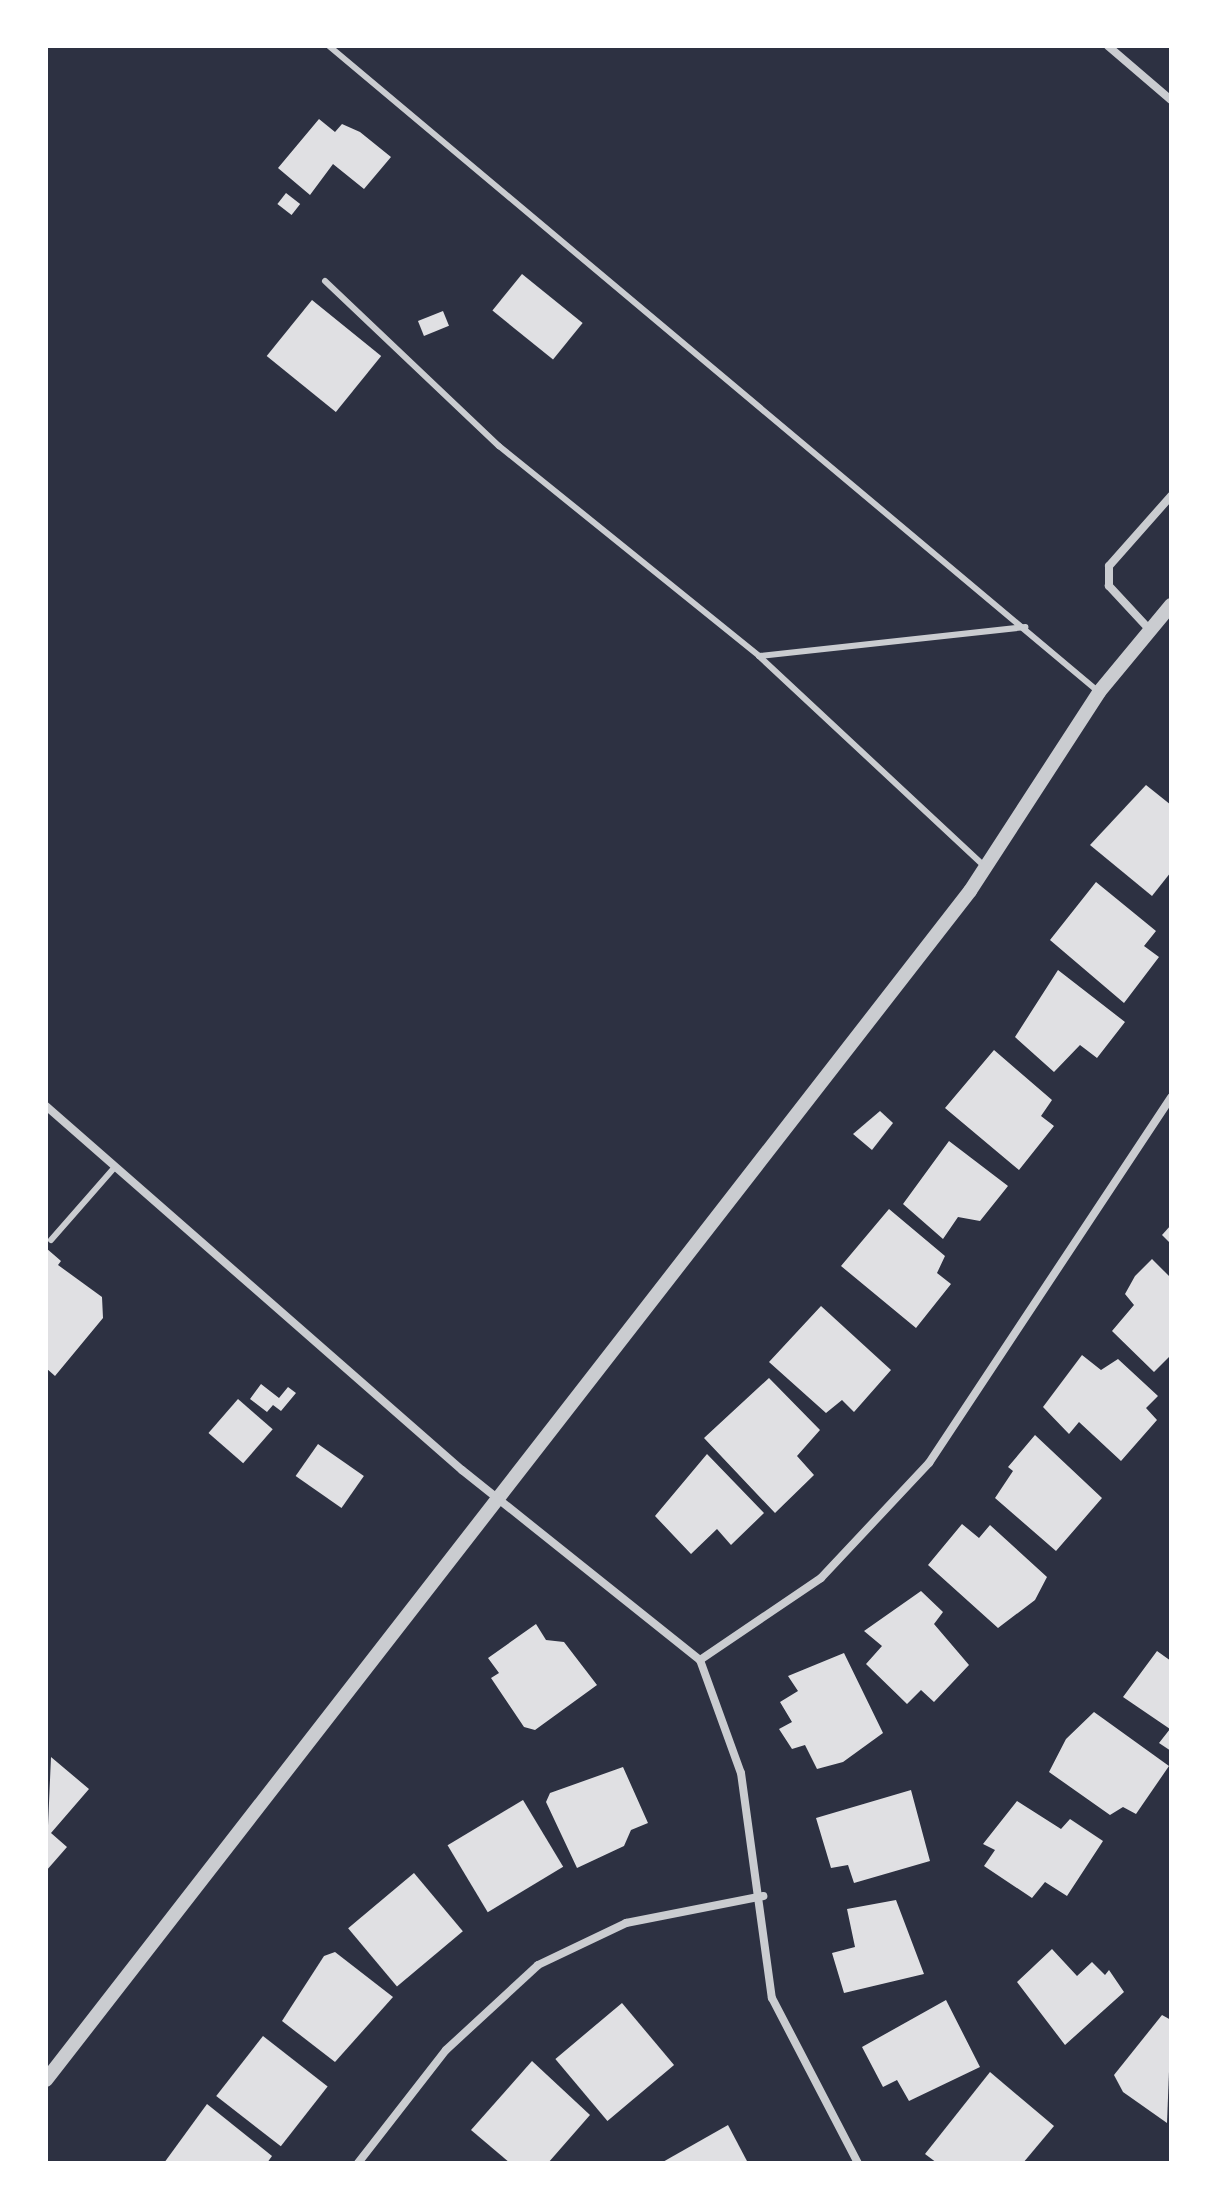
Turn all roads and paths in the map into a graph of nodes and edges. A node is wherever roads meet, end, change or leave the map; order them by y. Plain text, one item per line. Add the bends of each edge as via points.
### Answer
1 (329, 46) edge
2 (1108, 46) edge
3 (1171, 100) edge
4 (325, 281) dead end
5 (1171, 496) edge
6 (1171, 605) edge
7 (1025, 627) junction
8 (1149, 629) junction
9 (759, 656) junction
10 (1099, 692) junction
11 (985, 867) junction
12 (1171, 1097) edge
13 (46, 1106) edge
14 (115, 1167) junction
15 (51, 1240) dead end
16 (495, 1498) junction
17 (700, 1660) junction
18 (763, 1896) junction
19 (46, 2080) edge
20 (358, 2163) edge
21 (858, 2163) edge

1 - 7 lane
2 - 3 street
4 - 9 lane via 499,446
5 - 8 street via 1109,566 1109,586
6 - 8 street
7 - 9 lane
7 - 10 lane
8 - 10 street
9 - 11 lane
10 - 11 street
11 - 16 street
12 - 17 street via 929,1463 821,1578
13 - 14 street
14 - 15 lane
14 - 16 street
16 - 17 street
16 - 19 street
17 - 18 street via 741,1773
18 - 20 street via 626,1923 538,1965 446,2050
18 - 21 street via 772,1998

